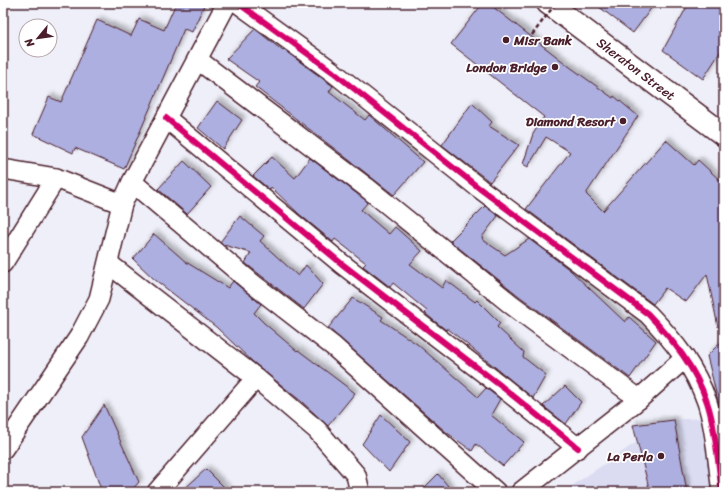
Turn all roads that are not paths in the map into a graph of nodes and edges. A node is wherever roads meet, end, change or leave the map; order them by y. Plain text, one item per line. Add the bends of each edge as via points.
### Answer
1 (227, 3) edge
2 (238, 3) edge
3 (548, 3) edge
4 (198, 60) junction
5 (166, 118) junction
6 (724, 135) edge
7 (3, 169) edge
8 (56, 178) junction
9 (132, 182) junction
10 (122, 204) junction
11 (3, 263) edge
12 (109, 264) junction
13 (685, 358) junction
14 (256, 378) junction
15 (639, 399) junction
16 (578, 448) junction
17 (3, 449) edge
18 (157, 492) edge
19 (360, 492) edge
20 (496, 492) edge
21 (521, 492) edge
22 (722, 492) edge

1 - 4 street
2 - 13 street via 334,72 479,188 648,314 670,337
3 - 6 street, Sheraton Street
4 - 5 street
4 - 15 street via 366,187 512,305
5 - 9 street
5 - 16 street via 342,264
7 - 8 street
8 - 10 street
8 - 11 street
9 - 10 street
9 - 20 street via 253,284 333,346
10 - 12 street
12 - 14 street
12 - 17 street via 99,299 79,337
13 - 15 street
13 - 22 street via 697,377 708,403
14 - 18 street
14 - 19 street via 317,430 356,475
15 - 16 street
16 - 21 street

